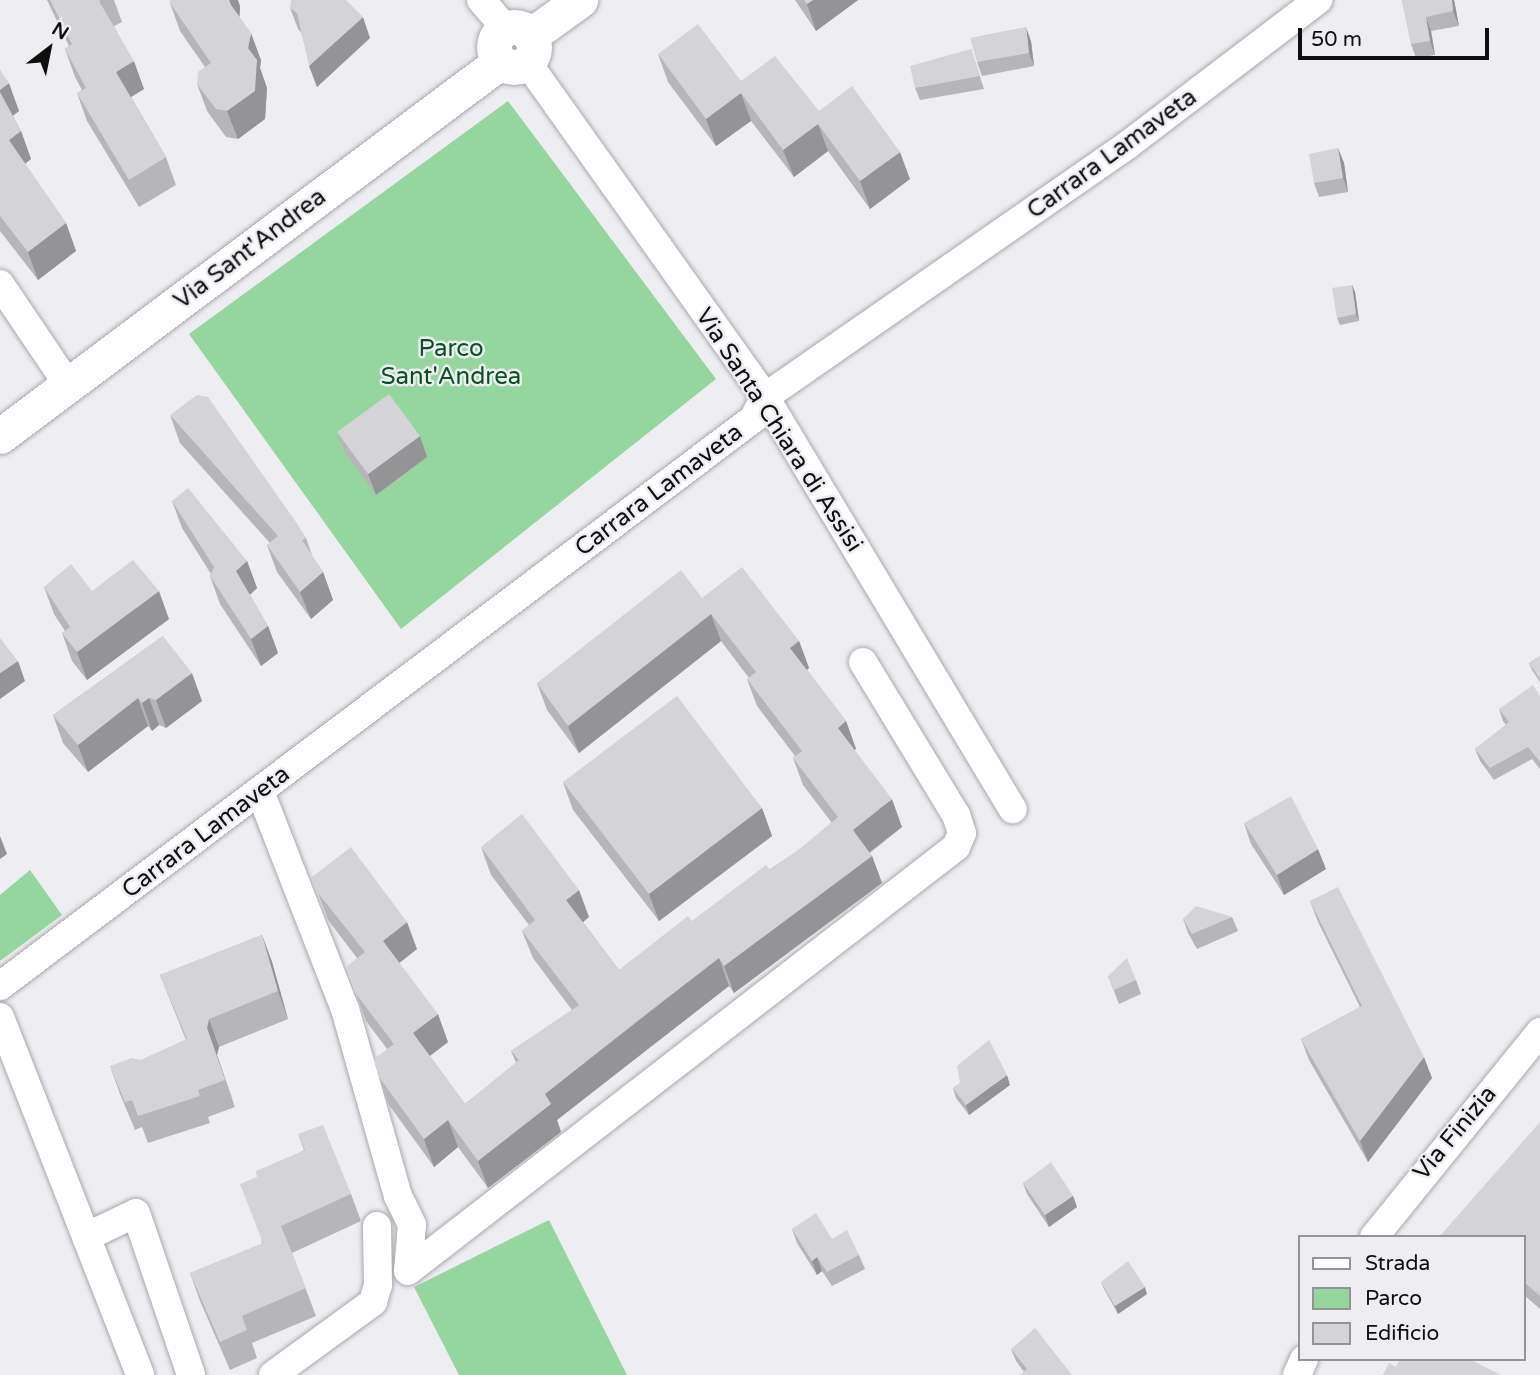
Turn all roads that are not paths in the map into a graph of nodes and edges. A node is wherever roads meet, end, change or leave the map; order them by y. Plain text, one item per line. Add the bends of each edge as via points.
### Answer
1 (481, 0) edge
2 (580, 0) edge
3 (1318, 0) edge
4 (516, 47) junction
5 (0, 284) edge
6 (68, 385) junction
7 (765, 397) junction
8 (0, 436) edge
9 (863, 662) dead end
10 (261, 794) junction
11 (1013, 809) dead end
12 (0, 986) edge
13 (0, 1017) edge
14 (1540, 1032) edge
15 (377, 1226) dead end
16 (1376, 1235) edge
17 (86, 1237) junction
18 (140, 1375) edge
19 (191, 1375) edge
20 (273, 1375) edge

1 - 4 street, Via Santa Chiara di Assisi
2 - 4 street, Via Sant'Andrea
3 - 7 street, Carrara Lamaveta via 1129,144
4 - 6 street, Via Sant'Andrea
4 - 7 street, Via Santa Chiara di Assisi
5 - 6 street
6 - 8 street, Via Sant'Andrea
7 - 10 street, Carrara Lamaveta via 753,419
7 - 11 street, Via Santa Chiara di Assisi
9 - 10 street via 956,815 962,832 956,847 408,1271 412,1225 398,1196 345,1009
10 - 12 street, Carrara Lamaveta
13 - 17 street
14 - 16 street, Via Finizia
15 - 20 street via 378,1285 373,1302
17 - 18 street
17 - 19 street via 136,1213

